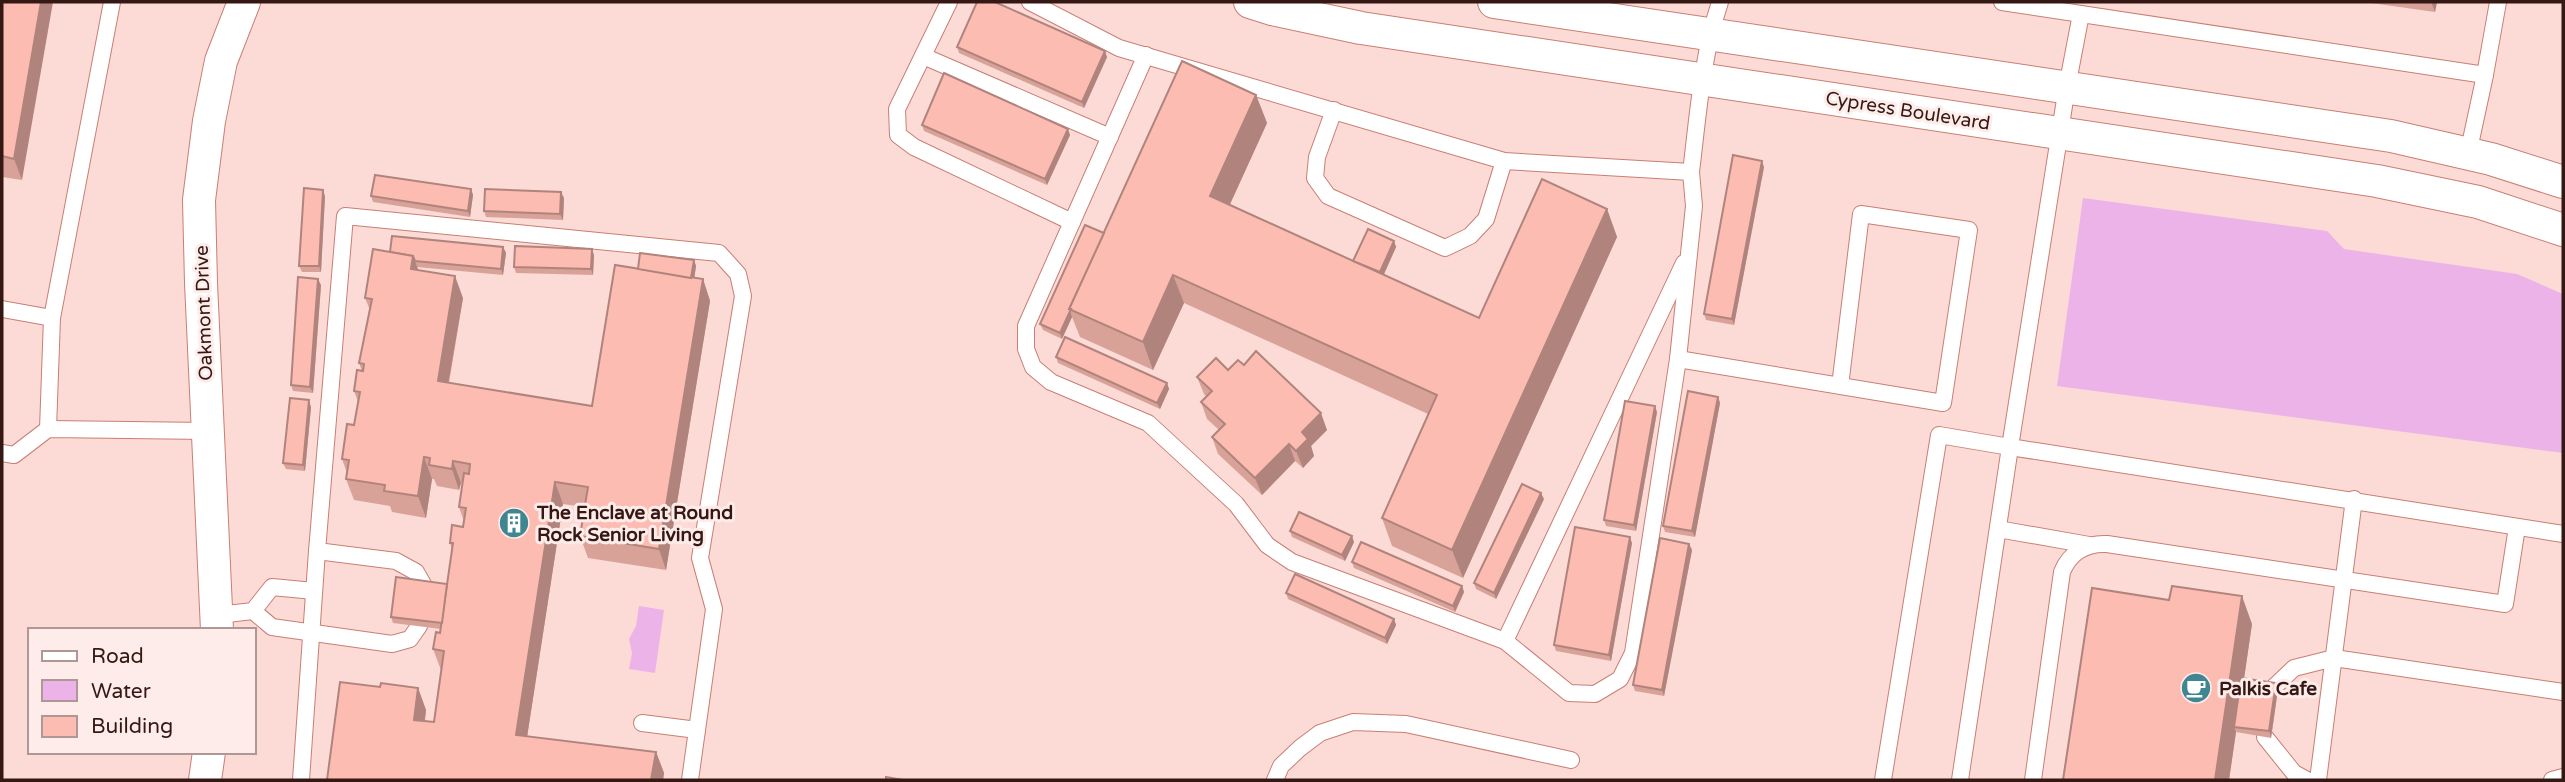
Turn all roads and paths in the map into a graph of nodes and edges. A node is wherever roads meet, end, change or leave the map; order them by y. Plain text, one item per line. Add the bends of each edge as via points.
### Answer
1 (112, 2) edge
2 (244, 2) edge
3 (949, 2) edge
4 (1030, 2) edge
5 (1250, 2) edge
6 (1494, 2) edge
7 (1720, 2) edge
8 (2002, 2) edge
9 (2498, 2) edge
10 (1545, 6) edge
11 (2081, 13) junction
12 (1710, 33) junction
13 (923, 55) junction
14 (1146, 55) junction
15 (2485, 75) junction
16 (1701, 79) junction
17 (2067, 87) junction
18 (1334, 110) junction
19 (2060, 133) junction
20 (1110, 137) junction
21 (2468, 153) junction
22 (1504, 161) junction
23 (1691, 172) junction
24 (2563, 182) edge
25 (1072, 222) junction
26 (2563, 230) edge
27 (1690, 251) junction
28 (2, 309) edge
29 (52, 317) junction
30 (1678, 359) junction
31 (1840, 386) junction
32 (1943, 403) junction
33 (48, 429) junction
34 (208, 431) junction
35 (1939, 435) junction
36 (2010, 447) junction
37 (2, 453) edge
38 (2354, 499) junction
39 (2517, 527) junction
40 (1998, 528) junction
41 (2563, 534) edge
42 (2089, 545) junction
43 (317, 551) junction
44 (2344, 580) junction
45 (424, 586) edge
46 (314, 591) junction
47 (253, 611) junction
48 (218, 623) edge
49 (419, 626) edge
50 (311, 634) junction
51 (1505, 641) junction
52 (2334, 658) junction
53 (2273, 688) edge
54 (2563, 692) edge
55 (642, 723) dead end
56 (697, 730) junction
57 (2265, 737) edge
58 (209, 754) edge
59 (1571, 760) dead end
60 (2034, 773) edge
61 (2563, 778) edge
62 (205, 780) edge
63 (301, 780) edge
64 (690, 780) edge
65 (1275, 780) edge
66 (1883, 780) edge
67 (1960, 780) edge
68 (2049, 780) edge
69 (2306, 780) edge
70 (2318, 780) edge
71 (2552, 780) edge

1 - 29 lane
2 - 34 street, Oakmont Drive via 221,61 199,200
3 - 13 lane
4 - 14 lane via 1119,48
5 - 16 street, Cypress Boulevard via 1361,27
6 - 10 street
7 - 12 lane
8 - 11 lane
9 - 15 lane
10 - 12 street
11 - 15 lane
11 - 17 lane
12 - 16 lane
12 - 17 street
13 - 20 lane
13 - 25 lane via 897,109 898,135 914,147
14 - 18 lane
14 - 20 lane
15 - 21 lane
16 - 19 street, Cypress Boulevard
16 - 23 lane
17 - 19 lane
17 - 21 street via 2391,136
18 - 22 lane
18 - 22 lane via 1317,157 1315,178 1328,196 1445,247 1470,236 1486,219
19 - 26 street, Cypress Boulevard via 2377,181 2478,202
19 - 36 lane
20 - 25 lane
21 - 24 street
22 - 23 lane
23 - 27 lane
25 - 51 lane via 1026,326 1026,348 1033,367 1051,382 1147,423 1236,504 1266,545 1292,562
27 - 30 lane
27 - 51 lane
28 - 29 lane
29 - 33 lane
30 - 31 lane
30 - 51 lane via 1633,653 1620,680 1595,694 1569,693
31 - 32 lane
31 - 32 lane via 1861,214 1969,230
32 - 35 lane
33 - 34 lane
33 - 37 lane via 14,455
34 - 48 street, Oakmont Drive
35 - 36 lane
35 - 66 lane
36 - 38 lane
36 - 40 lane
38 - 39 lane
38 - 44 lane
39 - 41 lane
39 - 44 lane via 2505,604
40 - 42 lane
40 - 67 lane
42 - 44 lane
42 - 60 lane via 2074,555 2062,572
43 - 45 lane via 396,561 416,572
43 - 46 lane
43 - 56 lane via 345,216 719,253 737,274 743,296 701,558 715,609
44 - 52 lane
46 - 47 lane via 272,587
46 - 50 lane
47 - 48 lane
47 - 50 lane via 272,628
49 - 50 lane via 410,639 392,643
50 - 63 lane
52 - 53 lane via 2294,668
52 - 54 lane
52 - 70 lane
55 - 56 lane
56 - 64 lane
57 - 69 lane via 2294,774
58 - 62 street
59 - 65 lane via 1406,724 1353,723 1320,733 1281,766
60 - 68 lane
61 - 71 lane

